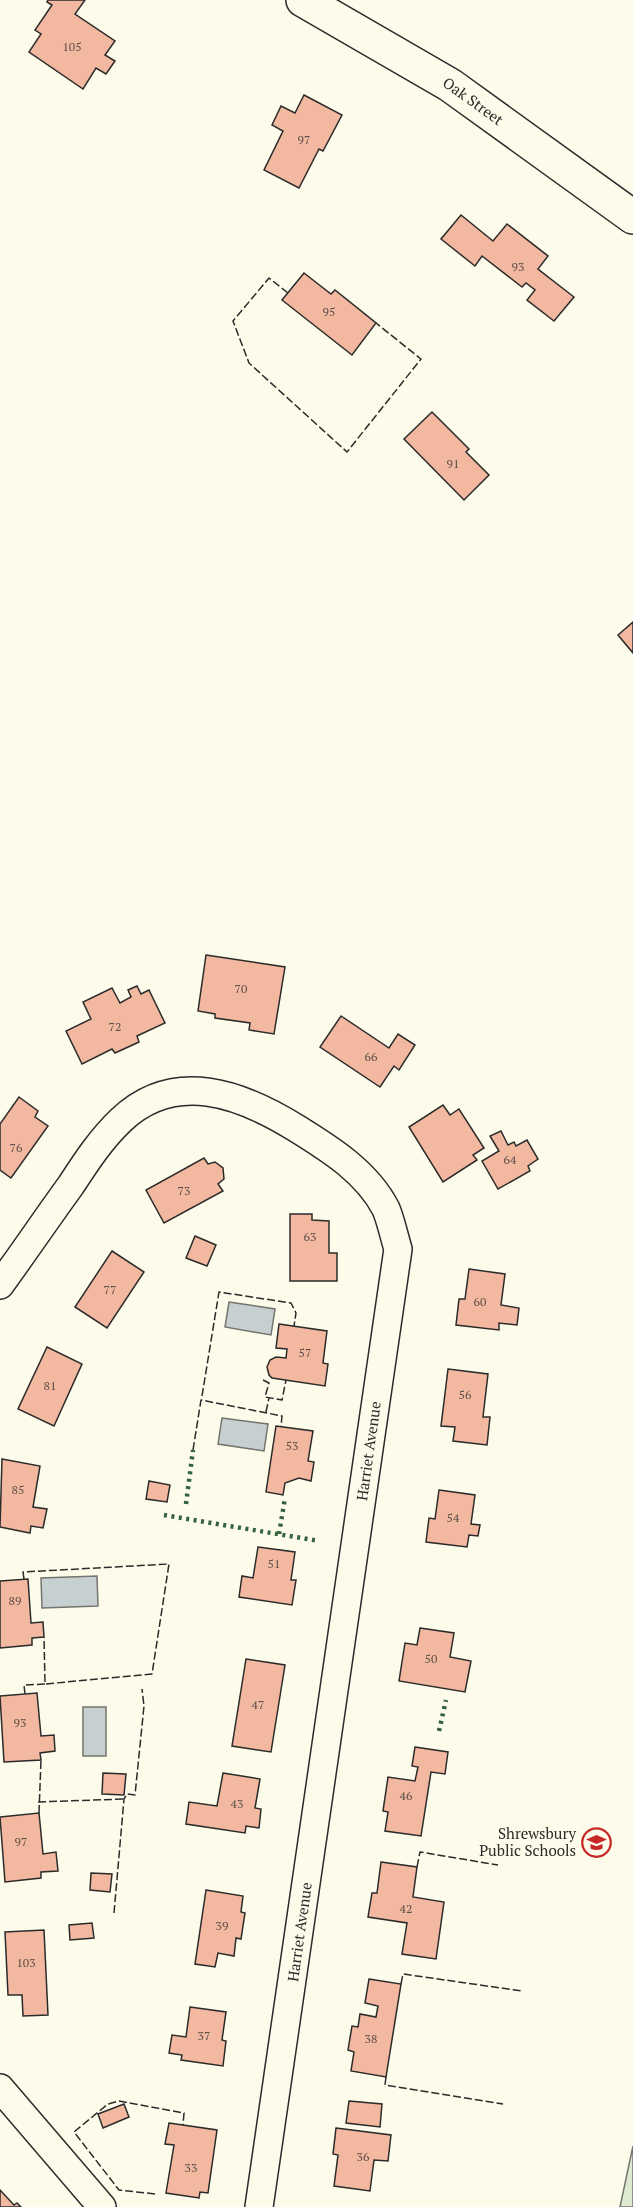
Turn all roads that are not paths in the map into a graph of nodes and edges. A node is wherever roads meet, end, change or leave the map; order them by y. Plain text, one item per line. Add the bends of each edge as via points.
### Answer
1 (303, 0) edge
2 (633, 217) edge
3 (0, 1285) edge
4 (3, 2097) edge
5 (102, 2207) edge
6 (260, 2207) edge

1 - 2 street, Oak Street via 455,89
3 - 6 street, Harriet Avenue via 97,1146 146,1102 181,1092 215,1092 241,1099 332,1150 362,1175 386,1209 398,1248
4 - 5 street

